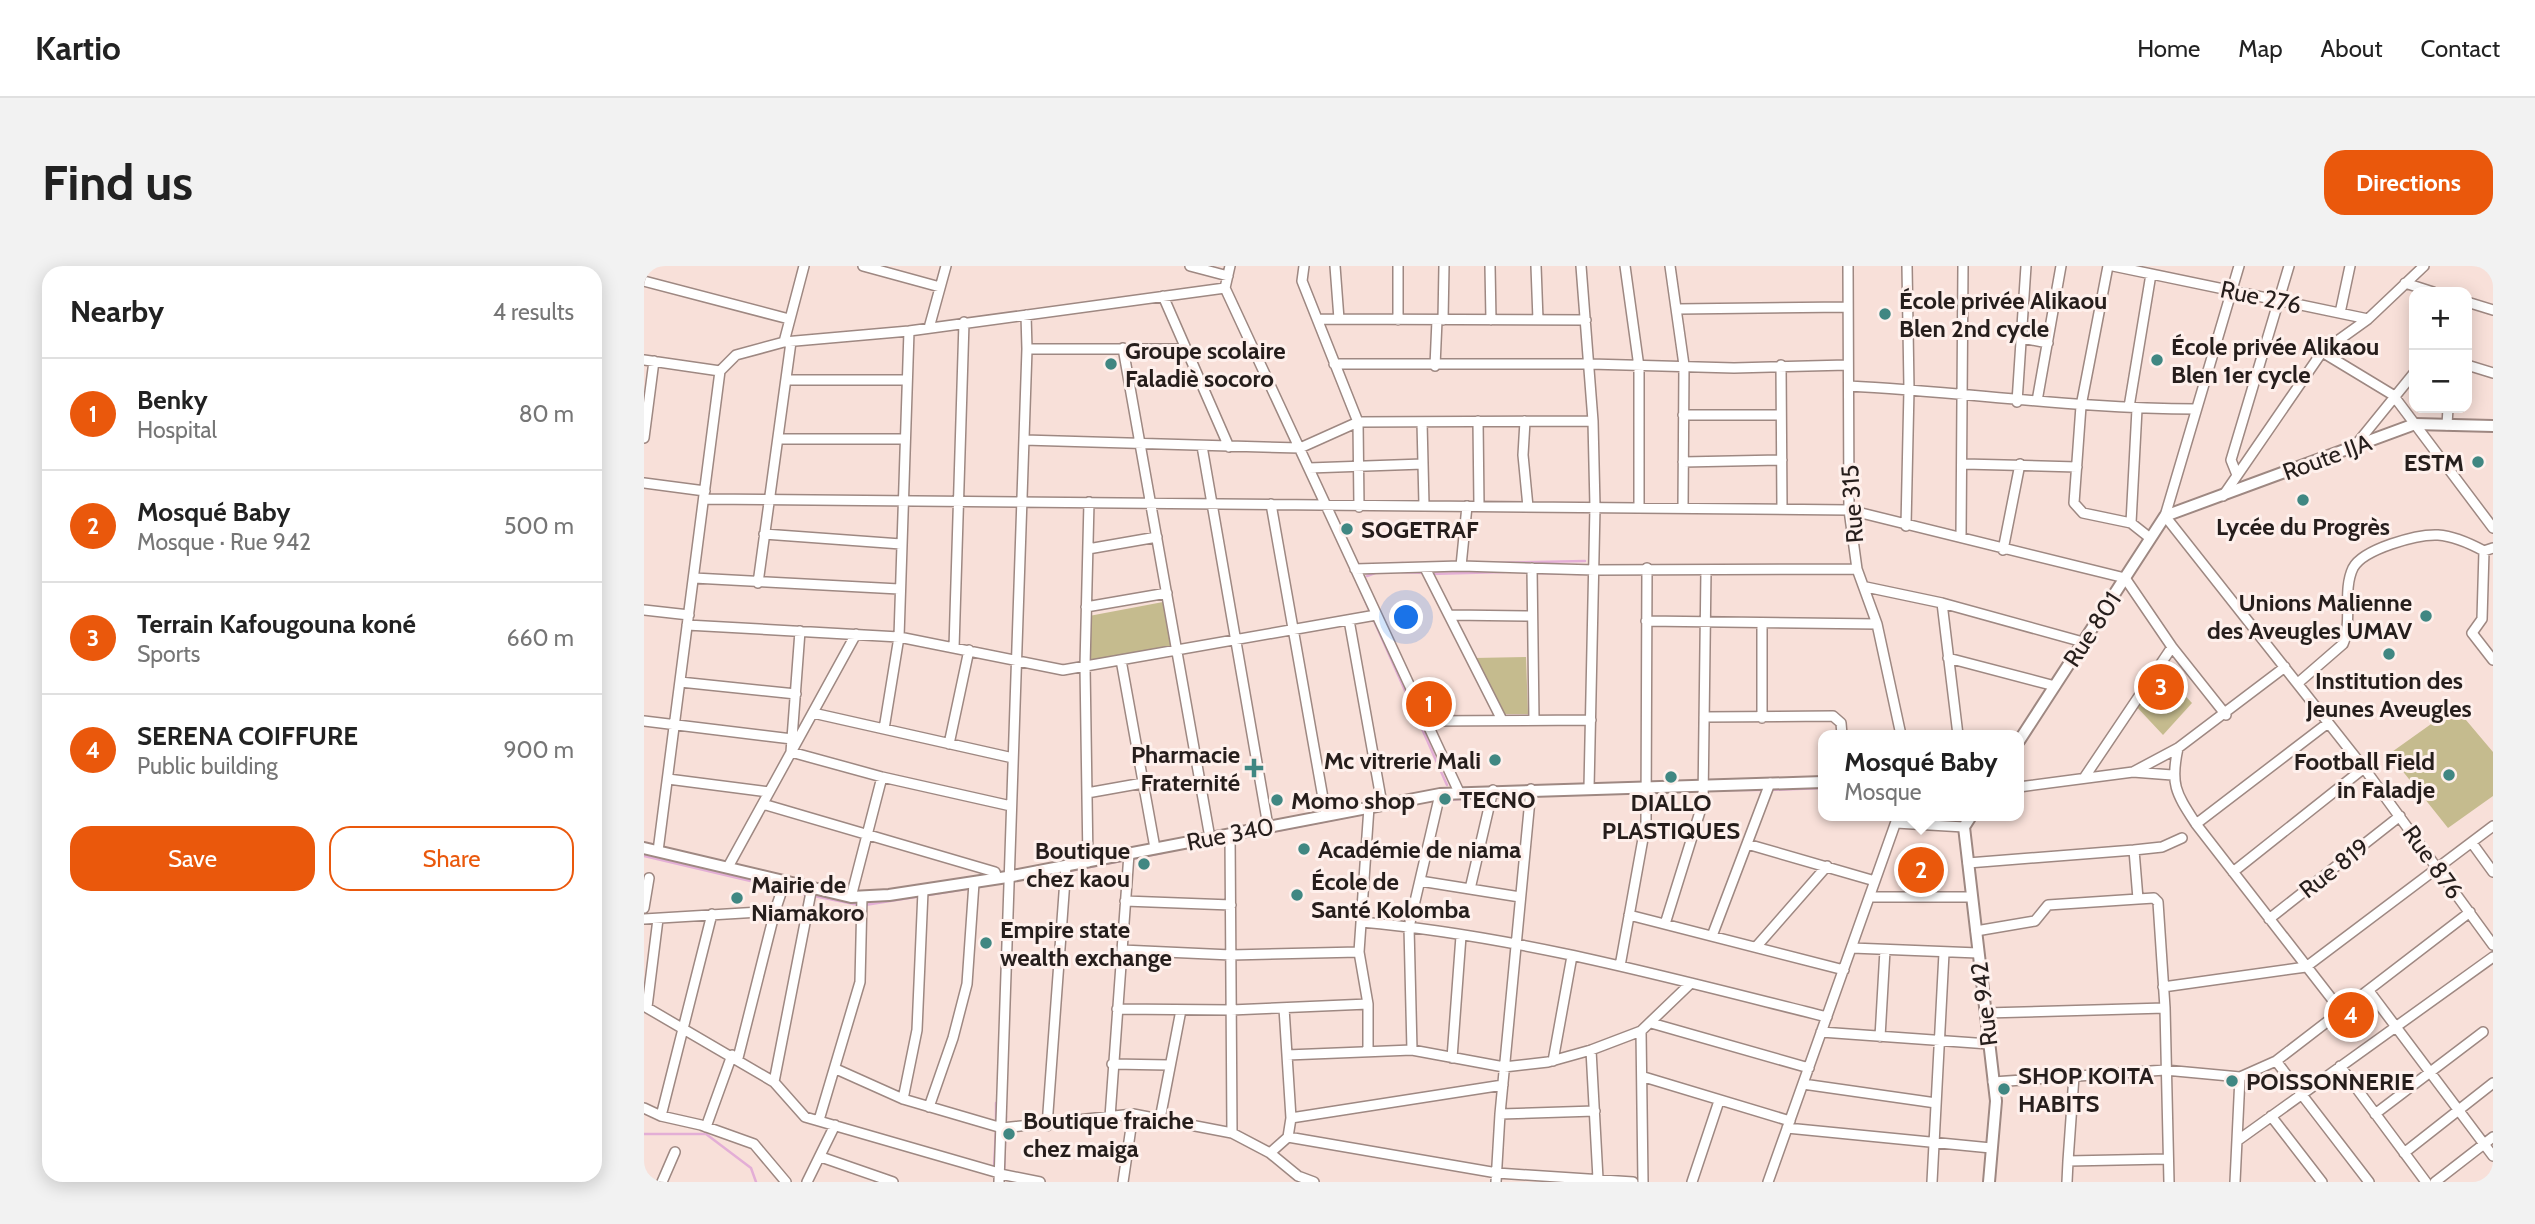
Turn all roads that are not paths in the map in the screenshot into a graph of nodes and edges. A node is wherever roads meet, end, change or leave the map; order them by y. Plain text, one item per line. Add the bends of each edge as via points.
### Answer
1 (804, 266) edge
2 (863, 266) edge
3 (946, 266) edge
4 (1191, 266) edge
5 (1304, 266) edge
6 (1335, 266) edge
7 (1398, 266) edge
8 (1444, 266) edge
9 (1490, 266) edge
10 (1536, 266) edge
11 (1581, 266) edge
12 (1625, 266) edge
13 (1670, 266) edge
14 (1848, 266) edge
15 (1907, 266) edge
16 (1964, 266) edge
17 (2026, 266) edge
18 (2061, 266) edge
19 (2108, 266) edge
20 (2113, 266) edge
21 (2239, 266) edge
22 (2289, 266) edge
23 (2350, 266) edge
24 (2424, 266) edge
25 (1229, 271) edge
26 (2151, 274) junction
27 (644, 281) edge
28 (2405, 284) junction
29 (940, 287) junction
30 (2416, 287) edge
31 (1225, 288) junction
32 (2231, 291) junction
33 (1163, 296) junction
34 (2280, 301) junction
35 (2472, 304) edge
36 (1847, 307) junction
37 (1678, 309) junction
38 (2493, 310) edge
39 (2340, 313) junction
40 (1026, 315) junction
41 (789, 319) junction
42 (1317, 319) junction
43 (1339, 319) junction
44 (2368, 319) junction
45 (1398, 320) junction
46 (1440, 320) junction
47 (1491, 320) junction
48 (1538, 320) junction
49 (1586, 320) junction
50 (964, 322) junction
51 (929, 328) junction
52 (909, 331) junction
53 (2022, 338) junction
54 (788, 342) junction
55 (2048, 343) junction
56 (1123, 348) junction
57 (1027, 349) junction
58 (1186, 349) junction
59 (2322, 352) junction
60 (649, 360) edge
61 (1334, 364) junction
62 (1590, 364) junction
63 (1684, 365) junction
64 (1780, 365) junction
65 (1847, 365) junction
66 (1435, 366) junction
67 (1639, 367) junction
68 (2472, 367) edge
69 (720, 370) junction
70 (2493, 373) edge
71 (2409, 378) edge
72 (788, 380) junction
73 (907, 380) junction
74 (1849, 386) junction
75 (1909, 389) junction
76 (1965, 395) junction
77 (2393, 395) junction
78 (2037, 401) junction
79 (2017, 402) junction
80 (2081, 405) junction
81 (2133, 408) junction
82 (2196, 409) junction
83 (2448, 413) edge
84 (1684, 415) junction
85 (1781, 415) junction
86 (1478, 421) junction
87 (1525, 421) junction
88 (1593, 421) junction
89 (1359, 422) junction
90 (1422, 422) junction
91 (2415, 424) junction
92 (2447, 425) junction
93 (2493, 426) edge
94 (644, 438) edge
95 (779, 439) junction
96 (904, 439) junction
97 (1024, 440) junction
98 (1140, 443) junction
99 (1202, 446) junction
100 (1228, 447) junction
101 (2354, 447) junction
102 (1300, 449) junction
103 (1782, 460) junction
104 (1683, 462) junction
105 (1423, 464) junction
106 (1964, 464) junction
107 (2020, 464) junction
108 (1359, 465) junction
109 (2077, 467) junction
110 (1308, 468) junction
111 (2237, 475) junction
112 (644, 483) edge
113 (704, 495) junction
114 (2223, 496) junction
115 (770, 499) junction
116 (903, 501) junction
117 (959, 501) junction
118 (1021, 502) junction
119 (1089, 502) junction
120 (1151, 503) junction
121 (1211, 503) junction
122 (1271, 504) junction
123 (1326, 505) junction
124 (1424, 505) junction
125 (1467, 506) junction
126 (1479, 506) junction
127 (1528, 506) junction
128 (1359, 507) junction
129 (1595, 507) junction
130 (1639, 508) junction
131 (1683, 508) junction
132 (1782, 509) junction
133 (1849, 510) junction
134 (2165, 516) junction
135 (2131, 523) junction
136 (1906, 526) junction
137 (2493, 528) edge
138 (764, 534) junction
139 (1157, 537) junction
140 (1961, 537) junction
141 (2150, 538) junction
142 (901, 544) junction
143 (1088, 549) junction
144 (2489, 549) edge
145 (2003, 550) junction
146 (1461, 566) junction
147 (1426, 568) junction
148 (1531, 568) junction
149 (1647, 568) junction
150 (1355, 569) junction
151 (1857, 569) junction
152 (1595, 570) junction
153 (1706, 570) junction
154 (694, 578) junction
155 (2125, 578) junction
156 (758, 583) junction
157 (1866, 587) junction
158 (899, 589) junction
159 (1167, 593) junction
160 (1942, 603) junction
161 (1086, 607) junction
162 (644, 610) edge
163 (1377, 615) junction
164 (1451, 615) junction
165 (1531, 616) junction
166 (688, 620) junction
167 (1349, 620) junction
168 (1646, 621) junction
169 (1705, 623) junction
170 (1762, 624) junction
171 (1877, 624) junction
172 (1293, 630) junction
173 (800, 631) junction
174 (856, 634) junction
175 (899, 637) junction
176 (1235, 640) junction
177 (2083, 642) junction
178 (2172, 647) junction
179 (954, 648) junction
180 (969, 650) junction
181 (1177, 650) junction
182 (1948, 658) junction
183 (1017, 660) junction
184 (1121, 660) junction
185 (2493, 660) edge
186 (1085, 666) junction
187 (2285, 667) junction
188 (680, 682) junction
189 (2298, 684) junction
190 (2055, 686) junction
191 (796, 694) junction
192 (813, 713) junction
193 (2226, 715) junction
194 (1704, 717) junction
195 (1762, 718) junction
196 (1502, 720) junction
197 (1534, 720) junction
198 (1591, 720) junction
199 (644, 721) edge
200 (1426, 721) junction
201 (2328, 723) junction
202 (675, 725) junction
203 (884, 729) junction
204 (1842, 730) edge
205 (1900, 730) edge
206 (1957, 730) edge
207 (2024, 733) edge
208 (792, 739) junction
209 (949, 744) junction
210 (2178, 748) junction
211 (791, 752) junction
212 (1013, 758) junction
213 (2364, 768) junction
214 (2133, 772) junction
215 (2172, 775) junction
216 (882, 777) junction
217 (2084, 778) junction
218 (668, 779) junction
219 (1818, 782) edge
220 (1143, 783) junction
221 (1770, 783) junction
222 (1703, 784) junction
223 (2024, 786) edge
224 (1647, 787) junction
225 (1590, 788) junction
226 (1531, 789) junction
227 (1493, 790) junction
228 (769, 792) junction
229 (1458, 792) junction
230 (1087, 793) junction
231 (1440, 794) junction
232 (763, 804) junction
233 (1382, 804) junction
234 (1011, 806) junction
235 (1369, 807) junction
236 (1326, 815) junction
237 (2400, 816) junction
238 (1896, 821) edge
239 (1914, 821) edge
240 (1968, 821) edge
241 (2196, 824) junction
242 (1268, 826) junction
243 (2493, 826) edge
244 (1964, 827) junction
245 (866, 832) junction
246 (1230, 834) junction
247 (1210, 838) junction
248 (2182, 838) dead end
249 (2472, 842) junction
250 (1747, 844) junction
251 (644, 848) edge
252 (1155, 848) junction
253 (2134, 850) junction
254 (659, 851) junction
255 (1129, 854) junction
256 (1088, 862) junction
257 (1968, 863) junction
258 (1066, 866) junction
259 (1827, 866) junction
260 (728, 867) junction
261 (2435, 867) junction
262 (2233, 872) junction
263 (2493, 872) edge
264 (649, 877) dead end
265 (1002, 878) junction
266 (785, 881) junction
267 (1420, 881) junction
268 (1875, 881) junction
269 (974, 883) junction
270 (812, 887) junction
271 (1470, 889) junction
272 (923, 891) junction
273 (856, 897) junction
274 (1520, 897) junction
275 (1870, 897) junction
276 (1972, 897) junction
277 (2138, 899) junction
278 (1125, 901) junction
279 (1231, 905) junction
280 (644, 908) edge
281 (775, 911) junction
282 (2470, 912) junction
283 (712, 914) junction
284 (1629, 915) junction
285 (644, 919) edge
286 (658, 919) junction
287 (2269, 919) junction
288 (1361, 922) junction
289 (1665, 924) junction
290 (1409, 926) junction
291 (1976, 930) junction
292 (1461, 936) junction
293 (1712, 936) junction
294 (1515, 945) junction
295 (2493, 945) edge
296 (1756, 947) junction
297 (1852, 948) junction
298 (1122, 950) junction
299 (1885, 950) junction
300 (1359, 952) junction
301 (1944, 953) junction
302 (1978, 953) junction
303 (1231, 955) junction
304 (1572, 956) junction
305 (2493, 957) edge
306 (1620, 965) junction
307 (2306, 967) junction
308 (1844, 970) junction
309 (1690, 983) junction
310 (2163, 987) junction
311 (2369, 991) junction
312 (1368, 1004) junction
313 (645, 1007) edge
314 (1284, 1008) junction
315 (2165, 1008) junction
316 (1117, 1009) junction
317 (1181, 1010) junction
318 (1231, 1010) junction
319 (2342, 1012) junction
320 (1985, 1013) junction
321 (1827, 1017) junction
322 (1651, 1023) junction
323 (2396, 1027) junction
324 (683, 1030) junction
325 (1640, 1031) junction
326 (1821, 1032) junction
327 (2483, 1032) dead end
328 (1880, 1037) junction
329 (1939, 1041) junction
330 (1989, 1044) junction
331 (1368, 1050) junction
332 (1412, 1050) junction
333 (1591, 1050) junction
334 (1287, 1055) junction
335 (735, 1057) junction
336 (1452, 1058) junction
337 (1553, 1061) junction
338 (2276, 1061) junction
339 (1112, 1064) junction
340 (1168, 1065) junction
341 (2340, 1066) junction
342 (1504, 1068) junction
343 (1809, 1068) junction
344 (836, 1069) junction
345 (2165, 1070) junction
346 (2430, 1072) junction
347 (2074, 1076) junction
348 (1644, 1077) junction
349 (2240, 1077) junction
350 (774, 1082) junction
351 (1993, 1082) junction
352 (2493, 1083) edge
353 (1803, 1084) junction
354 (1503, 1085) junction
355 (2301, 1094) junction
356 (903, 1099) junction
357 (1718, 1101) junction
358 (1936, 1103) junction
359 (929, 1107) junction
360 (644, 1108) edge
361 (2458, 1110) junction
362 (1595, 1111) junction
363 (1133, 1114) junction
364 (1500, 1114) junction
365 (2375, 1114) junction
366 (662, 1116) junction
367 (2271, 1116) junction
368 (1110, 1117) junction
369 (1291, 1118) junction
370 (1160, 1119) junction
371 (819, 1120) junction
372 (835, 1125) junction
373 (1789, 1125) junction
374 (1047, 1126) junction
375 (706, 1127) junction
376 (1002, 1128) junction
377 (1232, 1133) junction
378 (1288, 1137) junction
379 (2493, 1137) edge
380 (2237, 1141) junction
381 (1934, 1144) junction
382 (2484, 1144) junction
383 (1991, 1148) junction
384 (675, 1152) dead end
385 (1270, 1153) junction
386 (2404, 1153) junction
387 (2493, 1156) edge
388 (821, 1157) junction
389 (2167, 1159) junction
390 (2068, 1161) junction
391 (2235, 1170) junction
392 (999, 1177) edge
393 (1497, 1178) edge
394 (1297, 1179) edge
395 (1598, 1179) junction
396 (1618, 1181) edge
397 (662, 1182) edge
398 (786, 1182) edge
399 (807, 1182) edge
400 (893, 1182) edge
401 (1040, 1182) edge
402 (1123, 1182) edge
403 (1314, 1182) edge
404 (1633, 1182) edge
405 (1643, 1182) edge
406 (1692, 1182) edge
407 (1769, 1182) edge
408 (1932, 1182) edge
409 (1989, 1182) edge
410 (2067, 1182) edge
411 (2169, 1182) edge
412 (2235, 1182) edge
413 (2244, 1182) edge
414 (2322, 1182) edge
415 (2369, 1182) edge
416 (2426, 1182) edge
417 (2435, 1182) edge

1 - 41 street
2 - 29 street
3 - 29 street
4 - 25 street
5 - 42 street via 1302,281
6 - 43 street
7 - 45 street
8 - 46 street
9 - 47 street
10 - 48 street
11 - 49 street
12 - 67 street
13 - 37 street
14 - 36 street, Rue 315
15 - 75 street
16 - 76 street
17 - 53 street
18 - 55 street
19 - 80 street
20 - 26 street, Rue 276
21 - 32 street
22 - 34 street
23 - 39 street
24 - 28 street
25 - 31 street
26 - 32 street, Rue 276
26 - 81 street
27 - 41 street
28 - 30 street
28 - 44 street
29 - 51 street
31 - 33 street
31 - 102 street
32 - 34 street, Rue 276
32 - 82 street
33 - 40 street
33 - 58 street
34 - 39 street, Rue 276
34 - 111 street via 2231,460
35 - 38 street
36 - 37 street
36 - 65 street, Rue 315
37 - 63 street
39 - 44 street, Rue 276
40 - 50 street
40 - 57 street
41 - 54 street
42 - 43 street
42 - 61 street
43 - 45 street
44 - 59 street
45 - 46 street
46 - 47 street
46 - 66 street
47 - 48 street
48 - 49 street
49 - 62 street
50 - 51 street
50 - 117 street
51 - 52 street
52 - 54 street
52 - 73 street
53 - 55 street
53 - 79 street
54 - 69 street via 736,355
54 - 72 street
55 - 78 street
56 - 57 street
56 - 58 street
56 - 98 street
57 - 97 street
58 - 100 street
59 - 77 street
59 - 111 street
60 - 69 street
60 - 94 street
61 - 66 street
61 - 89 street
62 - 66 street
62 - 67 street
62 - 88 street
63 - 64 street
63 - 67 street
63 - 84 street
64 - 65 street
64 - 85 street
65 - 74 street, Rue 315
67 - 130 street
68 - 70 street
69 - 113 street
71 - 77 street
72 - 73 street
72 - 95 street
73 - 96 street
74 - 75 street
74 - 133 street, Rue 315
75 - 76 street
75 - 136 street
76 - 79 street
76 - 106 street
77 - 91 street
77 - 101 street
78 - 79 street
78 - 80 street
80 - 81 street
80 - 109 street
81 - 82 street
81 - 135 street
82 - 134 street
83 - 92 street
84 - 85 street
84 - 104 street
85 - 103 street
86 - 87 street
86 - 90 street
86 - 126 street
87 - 88 street
87 - 127 street
88 - 129 street
89 - 90 street
89 - 102 street
89 - 108 street
90 - 105 street
91 - 92 street, Route IJA
91 - 101 street, Route IJA
91 - 137 street
92 - 93 street, Route IJA
95 - 96 street
95 - 115 street
96 - 116 street
97 - 98 street
97 - 118 street
98 - 99 street
98 - 120 street
99 - 100 street
99 - 121 street
100 - 102 street
101 - 114 street, Route IJA
102 - 110 street
103 - 104 street
103 - 132 street
104 - 131 street
105 - 108 street
105 - 124 street
106 - 107 street
106 - 140 street
107 - 109 street
107 - 145 street
108 - 110 street
108 - 128 street
109 - 135 street via 2077,510
110 - 123 street
111 - 114 street
112 - 113 street
113 - 115 street
113 - 154 street
114 - 134 street, Route IJA
115 - 116 street
115 - 138 street
116 - 117 street
116 - 142 street
117 - 118 street
117 - 179 street
118 - 119 street
118 - 183 street
119 - 120 street
119 - 143 street
120 - 121 street
120 - 139 street
121 - 122 street
121 - 176 street
122 - 123 street
122 - 172 street
123 - 128 street
123 - 150 street
124 - 125 street
124 - 128 street
125 - 126 street
125 - 146 street
126 - 127 street
127 - 129 street
129 - 130 street
129 - 152 street
130 - 131 street
131 - 132 street
132 - 133 street
133 - 136 street
133 - 151 street, Rue 315
134 - 141 street, Rue 801
134 - 187 street, Rue 876
135 - 141 street
136 - 140 street
138 - 142 street
138 - 156 street
139 - 143 street
139 - 159 street
140 - 145 street
141 - 155 street, Rue 801
142 - 158 street
143 - 161 street
144 - 185 street via 2482,620 2472,633
144 - 189 street via 2422,536 2380,548 2357,562 2350,578 2343,644
145 - 155 street
146 - 147 street
146 - 148 street
147 - 150 street
147 - 164 street
148 - 152 street
148 - 165 street
149 - 152 street
149 - 153 street
149 - 168 street
150 - 163 street
151 - 153 street
151 - 157 street, Rue 315
152 - 198 street
153 - 169 street
154 - 156 street
154 - 166 street
155 - 177 street, Rue 801
155 - 178 street
156 - 158 street
157 - 160 street
157 - 171 street, Rue 315
158 - 175 street
159 - 161 street
159 - 181 street
160 - 177 street
160 - 182 street
161 - 186 street
162 - 166 street
163 - 167 street
163 - 200 street
164 - 165 street
164 - 196 street
165 - 197 street
166 - 173 street
166 - 188 street
167 - 172 street
167 - 233 street
168 - 169 street
168 - 224 street
169 - 170 street
169 - 194 street
170 - 171 street
170 - 195 street
171 - 205 street, Rue 315
172 - 176 street
172 - 236 street
173 - 174 street
173 - 191 street
174 - 175 street
174 - 192 street
175 - 179 street
175 - 203 street
176 - 181 street
176 - 242 street
177 - 190 street, Rue 801
178 - 193 street
178 - 217 street
179 - 180 street
180 - 183 street
180 - 209 street
181 - 184 street
181 - 247 street
182 - 190 street
182 - 206 street
183 - 186 street via 1063,670
183 - 212 street
184 - 186 street
184 - 220 street
186 - 230 street
187 - 189 street, Rue 876
187 - 193 street
188 - 191 street
188 - 202 street
189 - 201 street, Rue 876
190 - 207 street, Rue 801
191 - 208 street
192 - 203 street
192 - 211 street
193 - 210 street
194 - 195 street
194 - 222 street
195 - 204 street via 1833,716
196 - 197 street
196 - 200 street
197 - 198 street
198 - 225 street
199 - 202 street
200 - 229 street
201 - 213 street, Rue 876
201 - 241 street
202 - 208 street
202 - 218 street
203 - 209 street
208 - 211 street
209 - 212 street
210 - 214 street
210 - 215 street
211 - 216 street
211 - 228 street
212 - 234 street
213 - 237 street, Rue 876
213 - 262 street
214 - 215 street
214 - 217 street
215 - 241 street via 2175,792
216 - 234 street
216 - 245 street
217 - 223 street
218 - 228 street
218 - 254 street
219 - 221 street, Rue 340
220 - 230 street
220 - 252 street
221 - 222 street, Rue 340
221 - 250 street
222 - 224 street, Rue 340
222 - 289 street via 1703,802
224 - 225 street, Rue 340
224 - 284 street via 1646,822
225 - 226 street, Rue 340
226 - 227 street, Rue 340
226 - 274 street
227 - 229 street, Rue 340
227 - 271 street
228 - 232 street
229 - 231 street, Rue 340
230 - 256 street
231 - 233 street, Rue 340
231 - 267 street
232 - 245 street
232 - 260 street
233 - 235 street, Rue 340
234 - 265 street
235 - 236 street, Rue 340
235 - 288 street
236 - 242 street, Rue 340
237 - 261 street, Rue 876
237 - 287 street, Rue 819
238 - 268 street
239 - 244 street
240 - 244 street
241 - 262 street
242 - 246 street, Rue 340
243 - 249 street
244 - 257 street, Rue 942
245 - 265 street
245 - 273 street
246 - 247 street, Rue 340
246 - 279 street
247 - 252 street, Rue 340
248 - 253 street via 2162,848
249 - 261 street
249 - 263 street
250 - 259 street
250 - 293 street
251 - 254 street, Rue 340
252 - 255 street, Rue 340
253 - 257 street
253 - 277 street
254 - 260 street, Rue 340
255 - 256 street, Rue 340
255 - 278 street
256 - 258 street, Rue 340
257 - 276 street, Rue 942
258 - 265 street, Rue 340
258 - 374 street
259 - 268 street
259 - 296 street
260 - 266 street, Rue 340
261 - 282 street, Rue 876
261 - 307 street
262 - 287 street
264 - 280 street
265 - 269 street, Rue 340
265 - 376 street
266 - 270 street, Rue 340
266 - 281 street
267 - 271 street
267 - 290 street
268 - 275 street
269 - 272 street, Rue 340
269 - 359 street via 967,984
270 - 273 street, Rue 340
270 - 350 street
271 - 274 street
272 - 273 street, Rue 340
272 - 356 street via 917,1030
273 - 344 street via 860,982
274 - 294 street
275 - 276 street
275 - 297 street
276 - 291 street, Rue 942
277 - 291 street via 2048,905 2035,921
277 - 310 street via 2158,901
278 - 279 street
278 - 298 street
279 - 303 street
281 - 283 street
281 - 335 street
282 - 295 street, Rue 876
282 - 311 street
283 - 286 street
283 - 324 street
284 - 289 street
284 - 306 street
285 - 286 street
286 - 313 street
287 - 307 street
288 - 290 street
288 - 300 street
289 - 293 street
290 - 292 street
290 - 332 street
291 - 302 street, Rue 942
292 - 294 street
292 - 336 street
293 - 296 street
294 - 304 street
294 - 342 street
296 - 308 street
297 - 299 street
297 - 308 street
298 - 303 street
298 - 316 street
299 - 301 street
299 - 328 street
300 - 303 street
300 - 312 street
301 - 302 street
301 - 329 street
302 - 320 street, Rue 942
303 - 318 street
304 - 306 street
304 - 337 street
305 - 323 street
306 - 309 street
307 - 310 street
307 - 319 street
308 - 321 street
309 - 321 street
309 - 322 street
310 - 315 street
311 - 319 street
311 - 323 street
312 - 314 street
312 - 331 street
313 - 324 street
314 - 318 street
314 - 334 street
315 - 320 street
315 - 345 street
316 - 317 street
316 - 339 street
317 - 318 street
317 - 340 street
318 - 377 street
319 - 338 street
320 - 330 street, Rue 942
321 - 326 street
322 - 325 street
322 - 343 street
323 - 341 street
323 - 346 street
324 - 335 street
324 - 366 street
325 - 333 street
325 - 348 street
326 - 328 street
326 - 343 street
327 - 346 street
328 - 329 street
329 - 330 street
329 - 358 street
330 - 351 street, Rue 942
331 - 332 street
331 - 334 street
332 - 336 street
333 - 337 street
333 - 362 street
334 - 369 street
335 - 350 street
335 - 375 street
336 - 342 street
337 - 342 street
338 - 349 street
338 - 355 street
339 - 340 street
339 - 368 street
340 - 370 street
341 - 355 street
341 - 365 street
342 - 354 street
343 - 353 street
344 - 356 street
344 - 371 street
345 - 347 street
345 - 349 street
345 - 389 street
346 - 361 street
346 - 365 street
347 - 351 street
347 - 390 street
348 - 357 street
348 - 405 street
349 - 380 street
350 - 371 street via 805,1117
351 - 383 street, Rue 942 via 1996,1101
352 - 361 street
353 - 358 street
353 - 373 street
354 - 364 street
354 - 369 street
355 - 367 street
355 - 415 street
356 - 359 street
357 - 373 street
357 - 406 street
358 - 381 street
359 - 376 street
360 - 366 street
361 - 382 street
361 - 386 street
362 - 364 street
362 - 395 street
363 - 368 street
363 - 370 street
363 - 402 street
364 - 393 street
365 - 386 street
366 - 375 street
367 - 380 street
367 - 414 street
368 - 374 street
369 - 378 street
370 - 377 street
371 - 372 street
372 - 388 street
372 - 392 street
373 - 381 street
373 - 407 street
374 - 376 street
375 - 398 street via 754,1144
376 - 392 street
377 - 385 street
378 - 385 street
378 - 393 street
379 - 382 street
380 - 391 street
381 - 383 street
381 - 408 street
382 - 387 street
382 - 417 street
383 - 409 street, Rue 942
384 - 397 street
385 - 394 street
386 - 416 street
388 - 399 street
388 - 400 street
389 - 390 street
389 - 411 street
390 - 410 street
391 - 412 street
391 - 413 street
392 - 401 street
393 - 395 street
394 - 403 street
395 - 396 street
396 - 404 street

